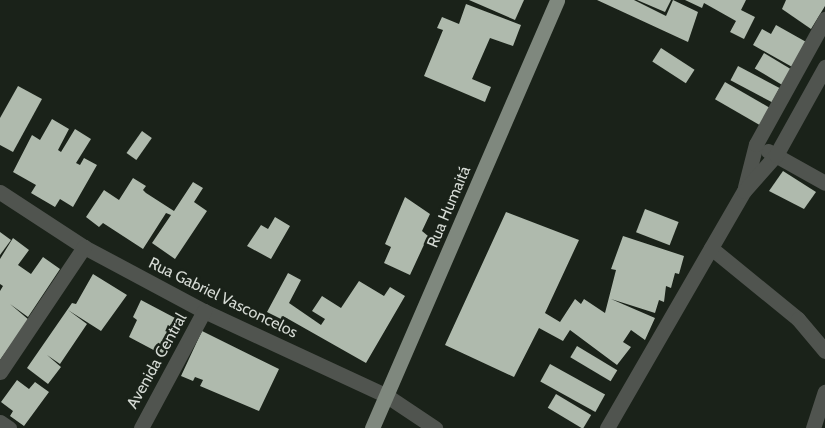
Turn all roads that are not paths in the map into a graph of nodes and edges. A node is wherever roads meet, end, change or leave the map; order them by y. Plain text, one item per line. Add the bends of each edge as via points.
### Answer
1 (557, 0) edge
2 (825, 19) edge
3 (825, 67) edge
4 (756, 144) junction
5 (776, 155) junction
6 (825, 182) edge
7 (744, 191) junction
8 (0, 192) edge
9 (84, 247) junction
10 (711, 248) junction
11 (204, 312) junction
12 (825, 351) edge
13 (0, 372) edge
14 (825, 392) edge
15 (387, 396) junction
16 (0, 422) edge
17 (9, 428) edge
18 (141, 428) edge
19 (372, 428) edge
20 (435, 428) edge
21 (607, 428) edge
22 (813, 428) edge

1 - 15 main road, Rua Humaitá
2 - 4 street
3 - 5 street
4 - 5 street
4 - 7 street
5 - 6 street
5 - 7 street
7 - 10 street
8 - 9 street, Rua Gabriel Vasconcelos
9 - 11 street, Rua Gabriel Vasconcelos
9 - 13 street
10 - 12 street via 798,318
10 - 21 street
11 - 15 street, Rua Gabriel Vasconcelos
11 - 18 street, Avenida Central
14 - 22 street
15 - 19 main road, Rua Humaitá
15 - 20 street, Rua Gabriel Vasconcelos
16 - 17 street

